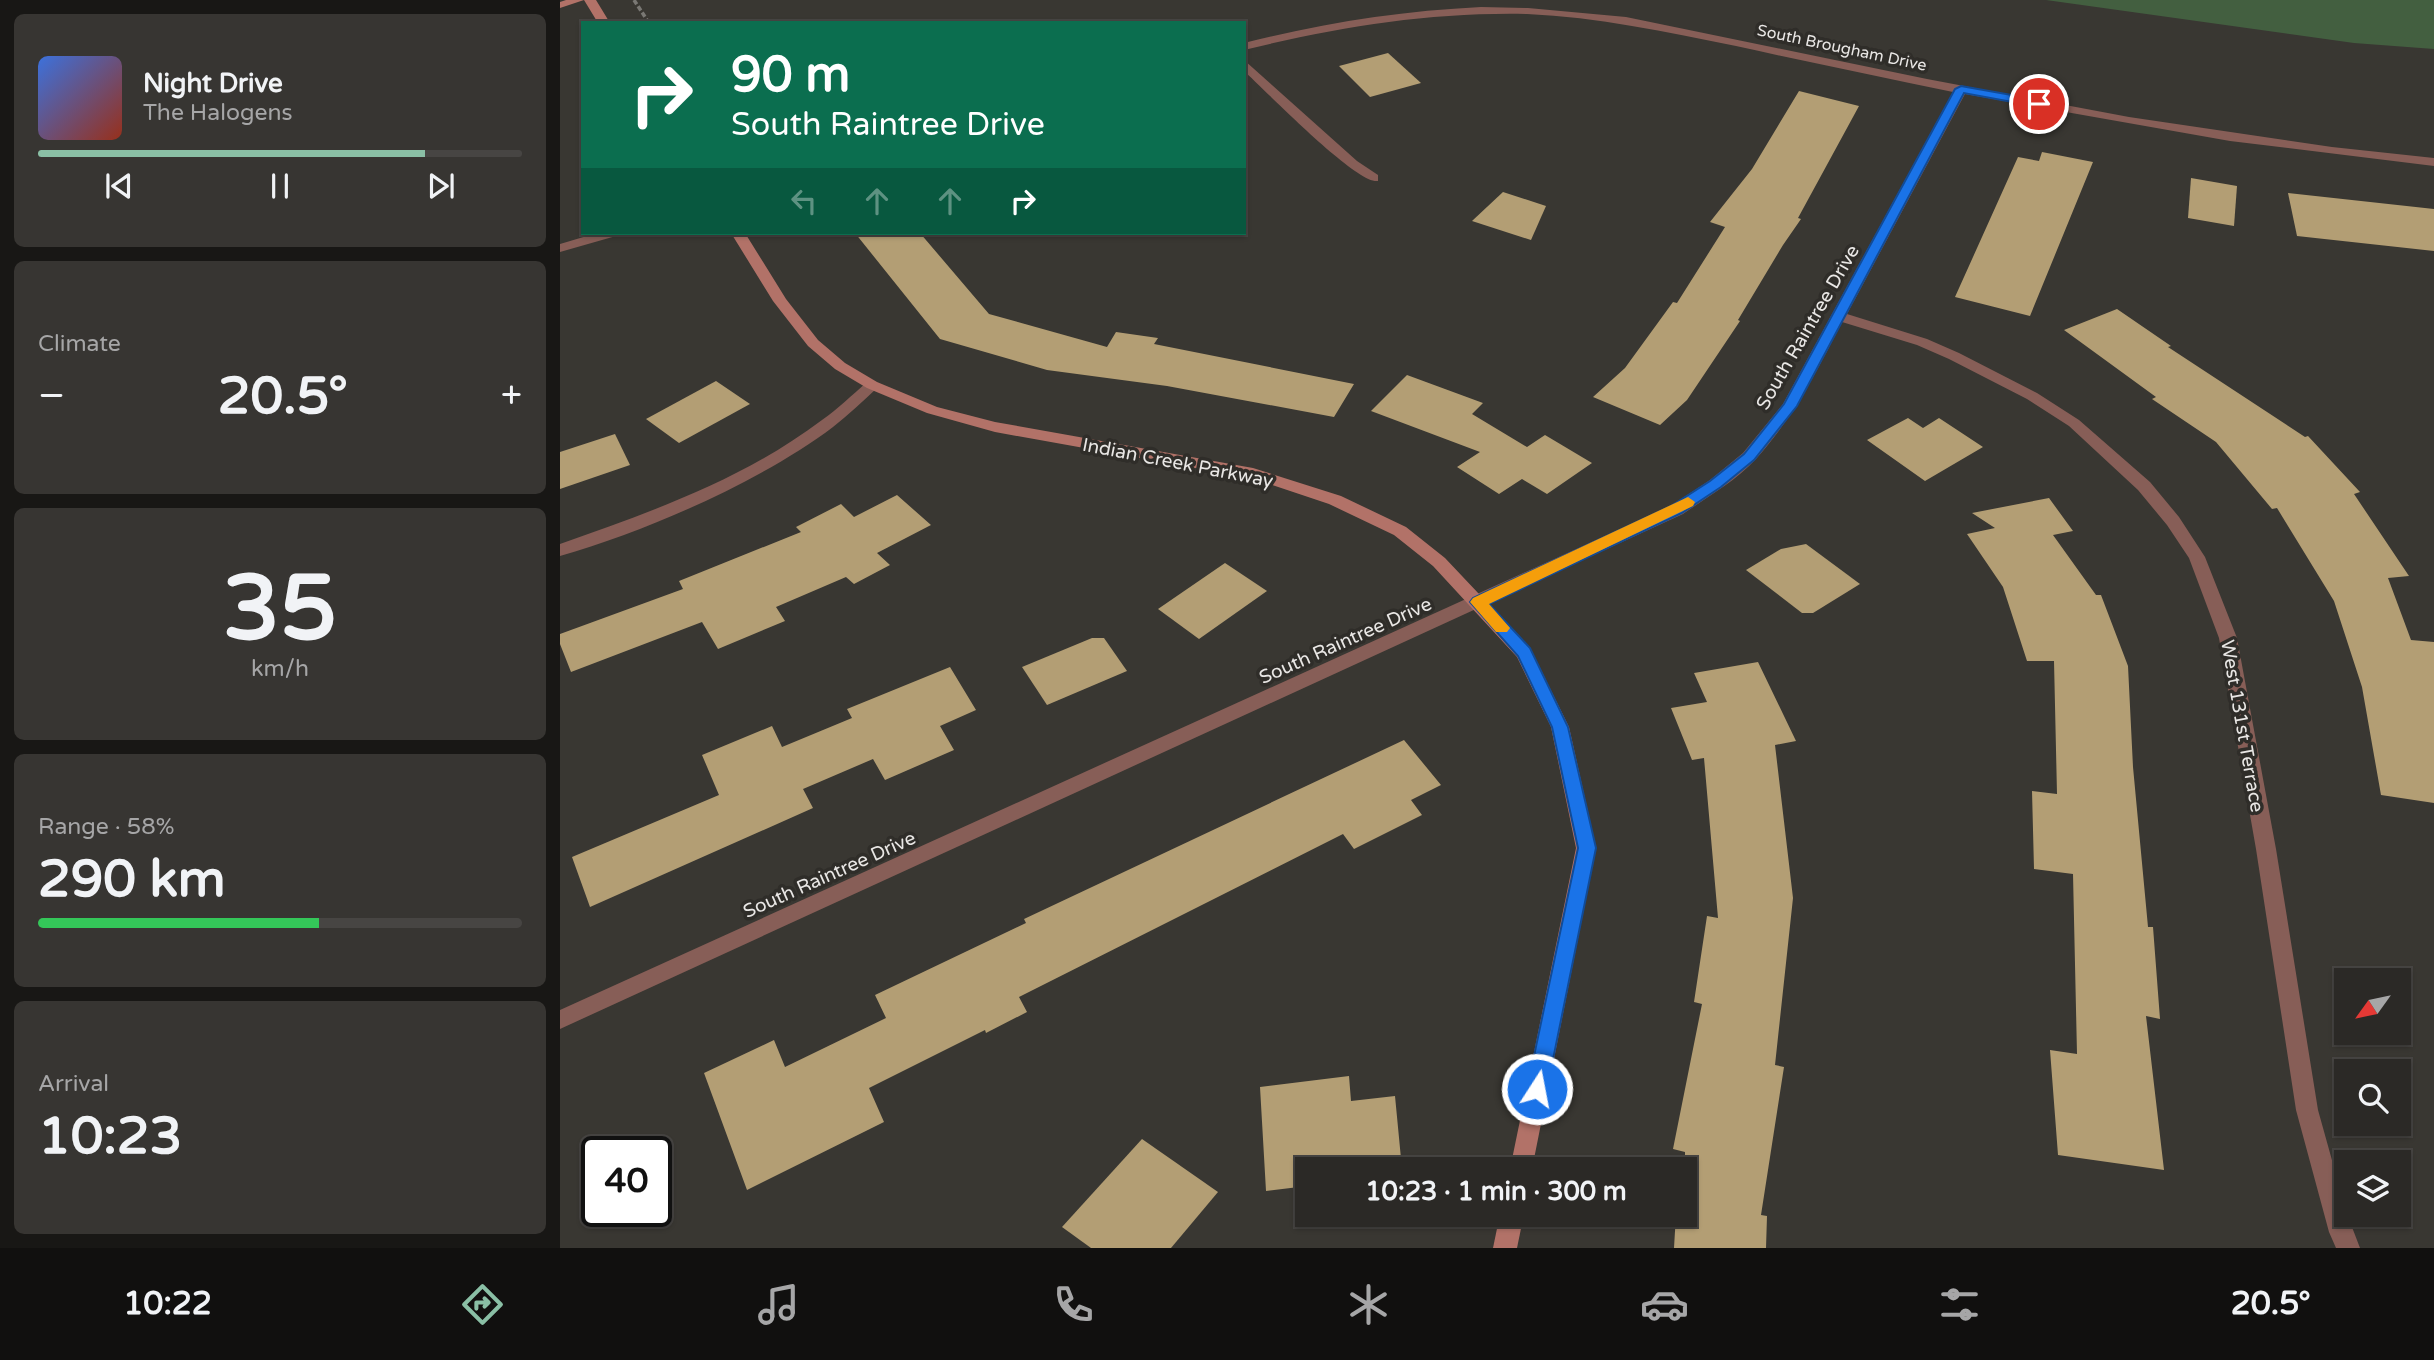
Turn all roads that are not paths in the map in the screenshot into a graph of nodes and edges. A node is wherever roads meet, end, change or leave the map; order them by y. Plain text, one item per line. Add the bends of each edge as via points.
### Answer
1 (579, 0) edge
2 (590, 0) edge
3 (560, 5) edge
4 (603, 21) edge
5 (1246, 46) edge
6 (1246, 66) edge
7 (1961, 89) junction
8 (2434, 163) edge
9 (1373, 178) dead end
10 (604, 235) edge
11 (739, 235) edge
12 (560, 248) edge
13 (1840, 317) junction
14 (872, 385) junction
15 (560, 550) edge
16 (1478, 602) junction
17 (560, 1020) edge
18 (1523, 1157) edge
19 (1509, 1227) edge
20 (1505, 1248) edge
21 (2348, 1248) edge

1 - 3 street
2 - 4 street
5 - 7 street, South Brougham Drive via 1375,17 1451,9 1534,9 1626,20
6 - 9 street
7 - 8 street, South Brougham Drive via 2183,131
7 - 13 street, South Raintree Drive
10 - 12 street
11 - 14 street, Indian Creek Parkway via 779,301 813,343
13 - 16 street, South Raintree Drive via 1790,406 1749,457 1716,484 1677,510
13 - 21 street, West 131st Terrace via 1955,356 2074,423 2144,486 2197,557 2228,638 2307,1110
14 - 15 street via 826,424 750,472 674,508
14 - 16 street, Indian Creek Parkway via 932,410 995,427 1253,473 1323,495 1401,531
16 - 17 street, South Raintree Drive
16 - 18 street, Indian Creek Parkway via 1524,653 1560,727 1587,848
19 - 20 street

